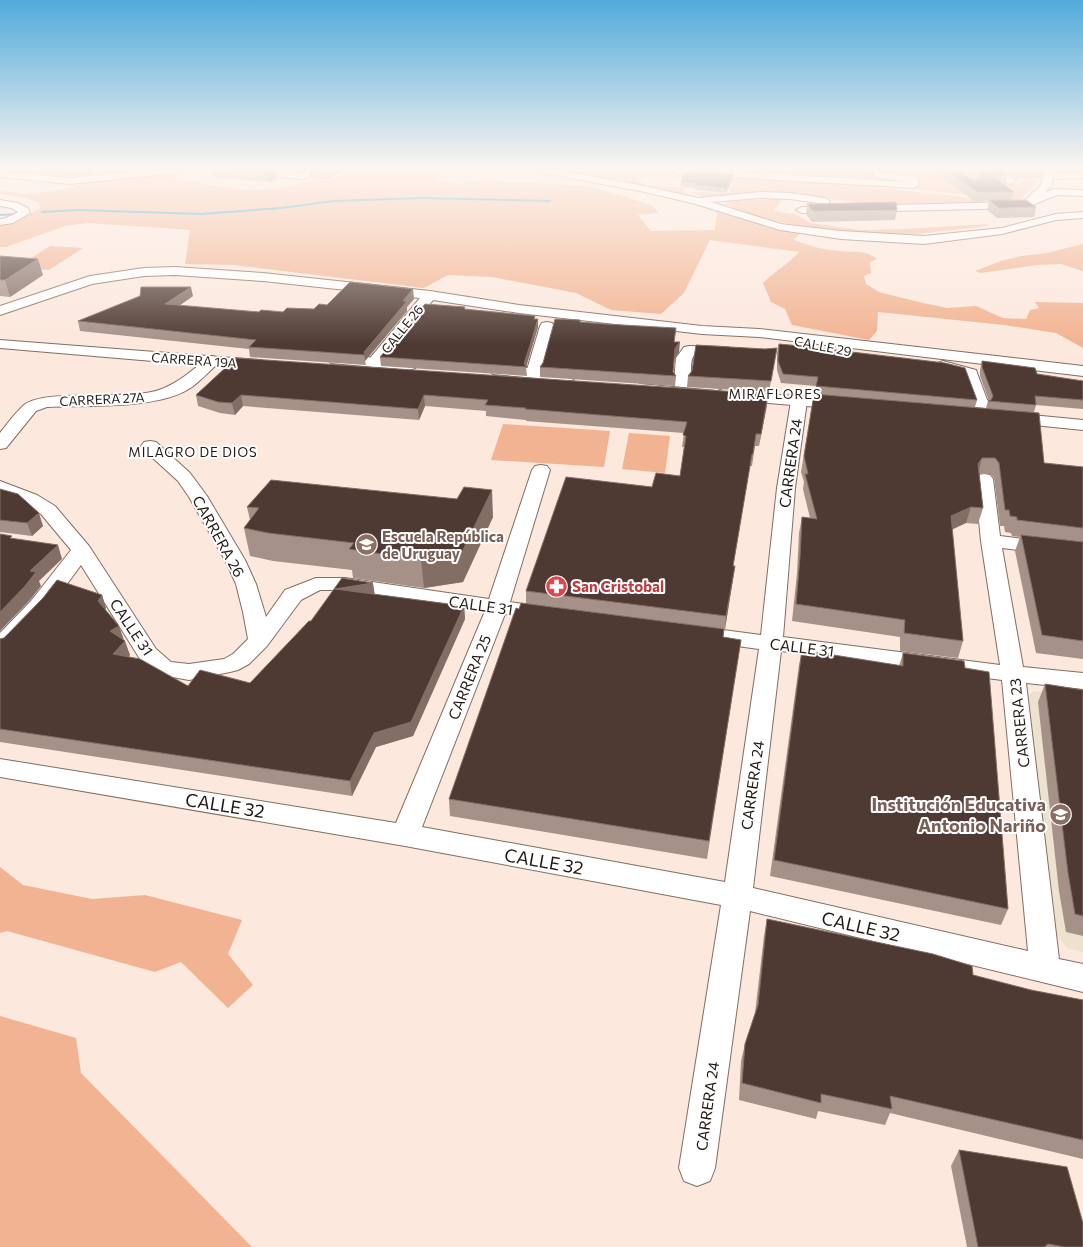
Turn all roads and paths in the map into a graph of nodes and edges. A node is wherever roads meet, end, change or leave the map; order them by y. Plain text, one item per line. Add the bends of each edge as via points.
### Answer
1 (789, 228) edge
2 (1012, 228) edge
3 (430, 295) junction
4 (0, 311) edge
5 (548, 326) dead end
6 (759, 334) junction
7 (0, 335) edge
8 (28, 342) junction
9 (0, 344) edge
10 (742, 352) edge
11 (212, 361) junction
12 (374, 363) junction
13 (1083, 371) edge
14 (534, 373) junction
15 (682, 382) junction
16 (799, 401) junction
17 (981, 405) junction
18 (1083, 414) edge
19 (1083, 425) edge
20 (0, 444) edge
21 (150, 446) dead end
22 (541, 470) dead end
23 (984, 479) dead end
24 (0, 487) edge
25 (991, 541) junction
26 (52, 546) edge
27 (82, 550) junction
28 (1083, 552) edge
29 (497, 608) junction
30 (568, 617) edge
31 (677, 631) edge
32 (259, 641) junction
33 (771, 643) junction
34 (0, 646) edge
35 (1013, 674) junction
36 (1083, 681) edge
37 (0, 768) edge
38 (405, 835) junction
39 (738, 896) junction
40 (1045, 969) junction
41 (1083, 978) edge
42 (697, 1168) dead end

1 - 2 street via 841,235 924,240
3 - 4 street via 263,277 167,271 90,280
3 - 6 street via 519,309
3 - 12 street, CALLE 26
5 - 14 street
6 - 13 street
6 - 17 street, CALLE 29 via 971,373
7 - 8 street, CARRERA 19A
8 - 9 street, CARRERA 19A
8 - 11 street, CARRERA 19A
8 - 11 street, CARRERA 19A via 273,360
10 - 15 street via 689,350 684,358
11 - 20 street, CARRERA 27A via 186,384 163,394 138,399 45,402 30,408
12 - 12 street via 425,371 320,364
14 - 14 street via 579,381 483,375
15 - 16 street via 634,385
15 - 16 street via 856,400
16 - 33 street, CARRERA 24 via 786,488
17 - 18 street
17 - 19 street via 937,407
21 - 32 street, CARRERA 26 via 173,466 198,496 235,560 246,584
22 - 29 street, CARRERA 25
23 - 25 street, CARRERA 23
24 - 27 street via 30,499 48,510
25 - 28 street
25 - 35 street, CARRERA 23
26 - 27 street
27 - 32 street, CALLE 31 via 148,654 164,669 189,672 230,665 241,659
27 - 34 street via 39,606
29 - 30 street, CALLE 31
29 - 32 street, CALLE 31 via 345,584 316,584 293,595
29 - 38 street, CARRERA 25
31 - 33 street, CALLE 31
33 - 35 street, CALLE 31
33 - 39 street, CARRERA 24
35 - 36 street, CALLE 31
35 - 40 street, CARRERA 23
37 - 38 street, CALLE 32
38 - 39 street, CALLE 32
39 - 40 street, CALLE 32
39 - 42 street, CARRERA 24
40 - 41 street, CALLE 32

